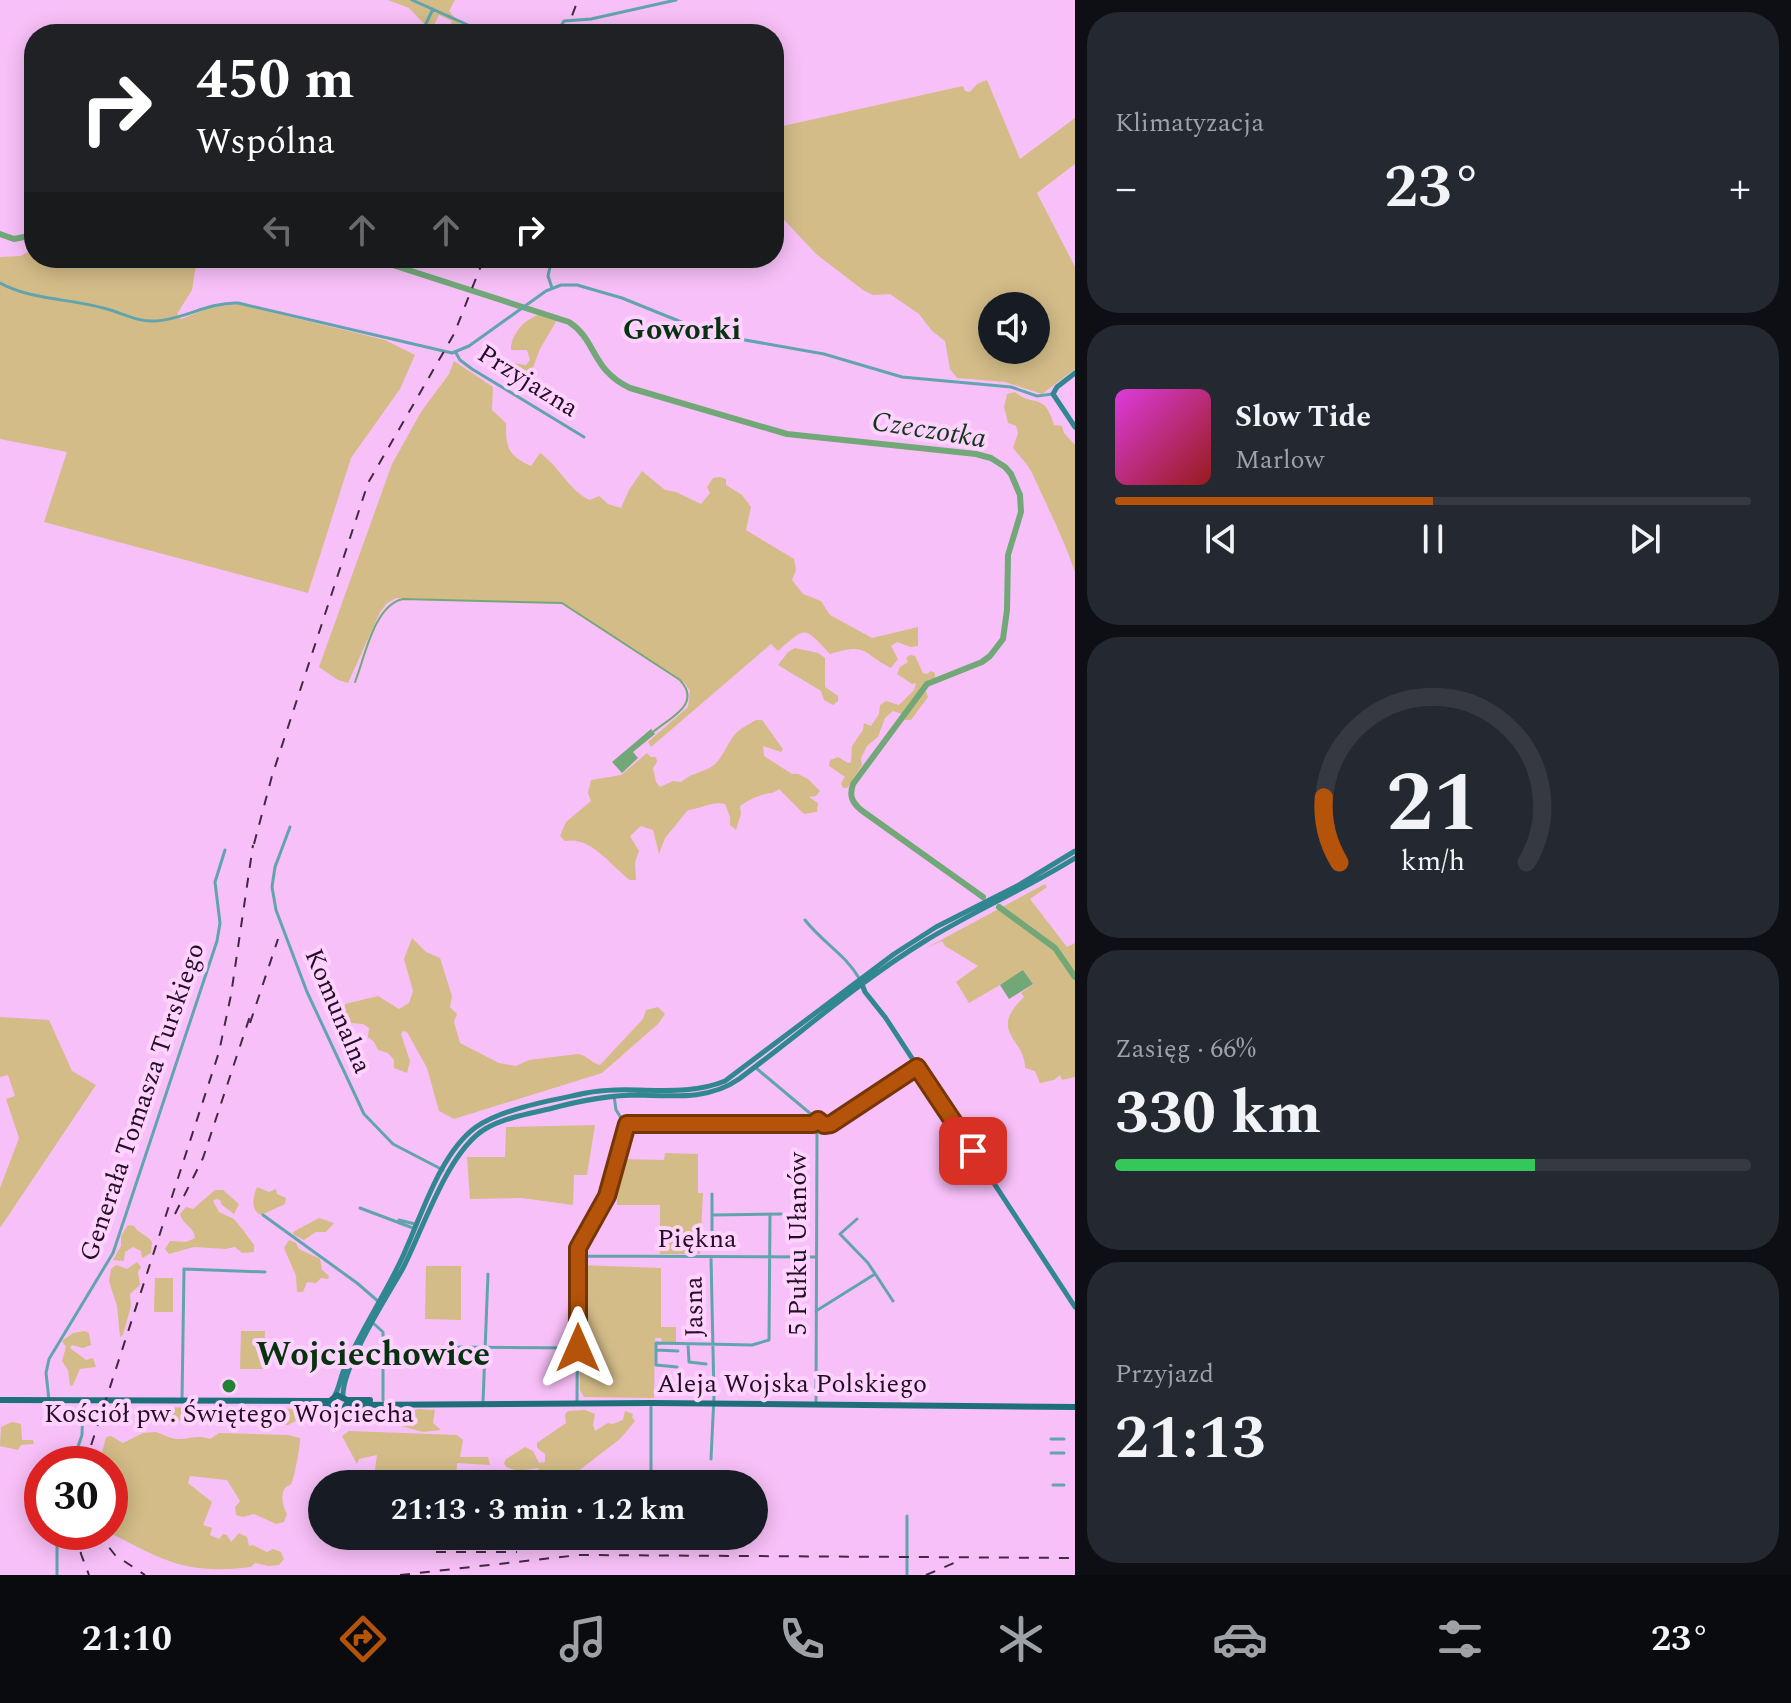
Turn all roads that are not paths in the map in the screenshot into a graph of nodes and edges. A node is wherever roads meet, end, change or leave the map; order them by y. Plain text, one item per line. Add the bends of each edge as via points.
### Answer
1 (412, 0) edge
2 (676, 0) edge
3 (433, 9) junction
4 (426, 24) edge
5 (466, 24) edge
6 (561, 24) edge
7 (550, 268) edge
8 (0, 283) edge
9 (552, 288) junction
10 (456, 353) junction
11 (1075, 373) edge
12 (1054, 396) junction
13 (1075, 427) edge
14 (584, 437) dead end
15 (290, 827) dead end
16 (225, 850) dead end
17 (1075, 851) edge
18 (1075, 858) edge
19 (995, 900) junction
20 (805, 920) dead end
21 (861, 982) junction
22 (755, 1067) junction
23 (917, 1067) junction
24 (614, 1096) junction
25 (818, 1120) junction
26 (627, 1124) junction
27 (813, 1124) junction
28 (824, 1125) junction
29 (817, 1131) junction
30 (443, 1170) junction
31 (712, 1194) dead end
32 (360, 1208) dead end
33 (770, 1214) junction
34 (781, 1214) dead end
35 (263, 1215) dead end
36 (712, 1215) junction
37 (857, 1219) dead end
38 (417, 1228) junction
39 (712, 1230) dead end
40 (578, 1256) junction
41 (711, 1257) junction
42 (770, 1257) junction
43 (816, 1257) junction
44 (265, 1272) dead end
45 (488, 1274) dead end
46 (875, 1274) junction
47 (893, 1301) dead end
48 (379, 1302) junction
49 (1075, 1307) edge
50 (816, 1311) junction
51 (373, 1323) junction
52 (688, 1344) junction
53 (713, 1345) junction
54 (449, 1347) dead end
55 (485, 1348) junction
56 (578, 1348) junction
57 (656, 1350) junction
58 (678, 1351) dead end
59 (706, 1364) dead end
60 (677, 1367) dead end
61 (0, 1400) edge
62 (338, 1400) junction
63 (383, 1400) junction
64 (49, 1401) junction
65 (83, 1401) junction
66 (182, 1401) junction
67 (413, 1403) junction
68 (483, 1403) junction
69 (651, 1403) junction
70 (577, 1404) junction
71 (713, 1404) junction
72 (816, 1405) junction
73 (1075, 1407) edge
74 (1051, 1439) dead end
75 (1064, 1439) dead end
76 (78, 1446) edge
77 (1051, 1453) dead end
78 (1064, 1453) dead end
79 (711, 1459) dead end
80 (651, 1470) edge
81 (1053, 1485) dead end
82 (1064, 1485) dead end
83 (907, 1516) dead end
84 (57, 1550) edge
85 (57, 1575) edge
86 (907, 1575) edge

1 - 3 street
2 - 6 street
3 - 4 street
3 - 5 street
7 - 9 street
8 - 10 street via 20,293 152,322 219,303 238,303
9 - 10 street
9 - 12 street via 577,285 711,334 824,354 902,377
10 - 14 street, Przyjazna via 467,366
11 - 12 main road
12 - 13 main road
15 - 30 street, Komunalna via 272,887 307,992 364,1114 393,1144
16 - 64 street, Generała Tomasza Turskiego via 215,882 217,941 113,1253 49,1359
17 - 19 main road
18 - 19 main road
19 - 21 main road
20 - 21 street via 841,953
21 - 22 main road
21 - 23 main road
21 - 30 main road via 721,1083 697,1089 597,1091 505,1114 467,1134
22 - 24 main road via 728,1086 702,1095
22 - 25 street, 5 Pułku Ułanów
23 - 28 street
23 - 49 main road
24 - 26 street via 616,1110
24 - 38 main road via 509,1119 480,1132 456,1158
25 - 27 street
25 - 28 street, 5 Pułku Ułanów
26 - 27 street
26 - 40 street via 607,1196
27 - 29 street
28 - 29 street
29 - 43 street, 5 Pułku Ułanów
30 - 38 main road
31 - 36 street
32 - 38 street
33 - 34 street
33 - 36 street
33 - 42 street
35 - 48 street
36 - 39 street
37 - 46 street via 839,1234
38 - 48 main road
38 - 51 main road
40 - 41 street, Piękna
40 - 56 street
41 - 42 street, Piękna
41 - 53 street, Jasna
42 - 43 street, Piękna
42 - 53 street via 769,1340
43 - 50 street, 5 Pułku Ułanów
44 - 66 street via 184,1269
45 - 55 street
46 - 47 street
46 - 50 street
48 - 62 main road via 343,1372
50 - 72 street, 5 Pułku Ułanów
51 - 62 main road
51 - 63 street via 383,1332
52 - 53 street
52 - 57 street via 656,1343
52 - 59 street via 689,1362
53 - 71 street, Jasna
54 - 55 street
55 - 56 street
55 - 68 street
56 - 70 street
57 - 58 street
57 - 60 street via 657,1366
61 - 64 main road, Aleja Wojska Polskiego
62 - 63 main road, Aleja Wojska Polskiego
62 - 66 main road, Aleja Wojska Polskiego
62 - 67 main road, Aleja Wojska Polskiego
63 - 67 main road, Aleja Wojska Polskiego
64 - 65 main road, Aleja Wojska Polskiego
65 - 66 main road, Aleja Wojska Polskiego
65 - 76 street
67 - 68 main road, Aleja Wojska Polskiego
68 - 70 main road, Aleja Wojska Polskiego
69 - 70 main road, Aleja Wojska Polskiego
69 - 71 main road, Aleja Wojska Polskiego
69 - 80 street
71 - 72 main road, Aleja Wojska Polskiego
71 - 79 street, Jasna
72 - 73 main road, Aleja Wojska Polskiego
74 - 75 street
77 - 78 street
81 - 82 street
83 - 86 street
84 - 85 street

